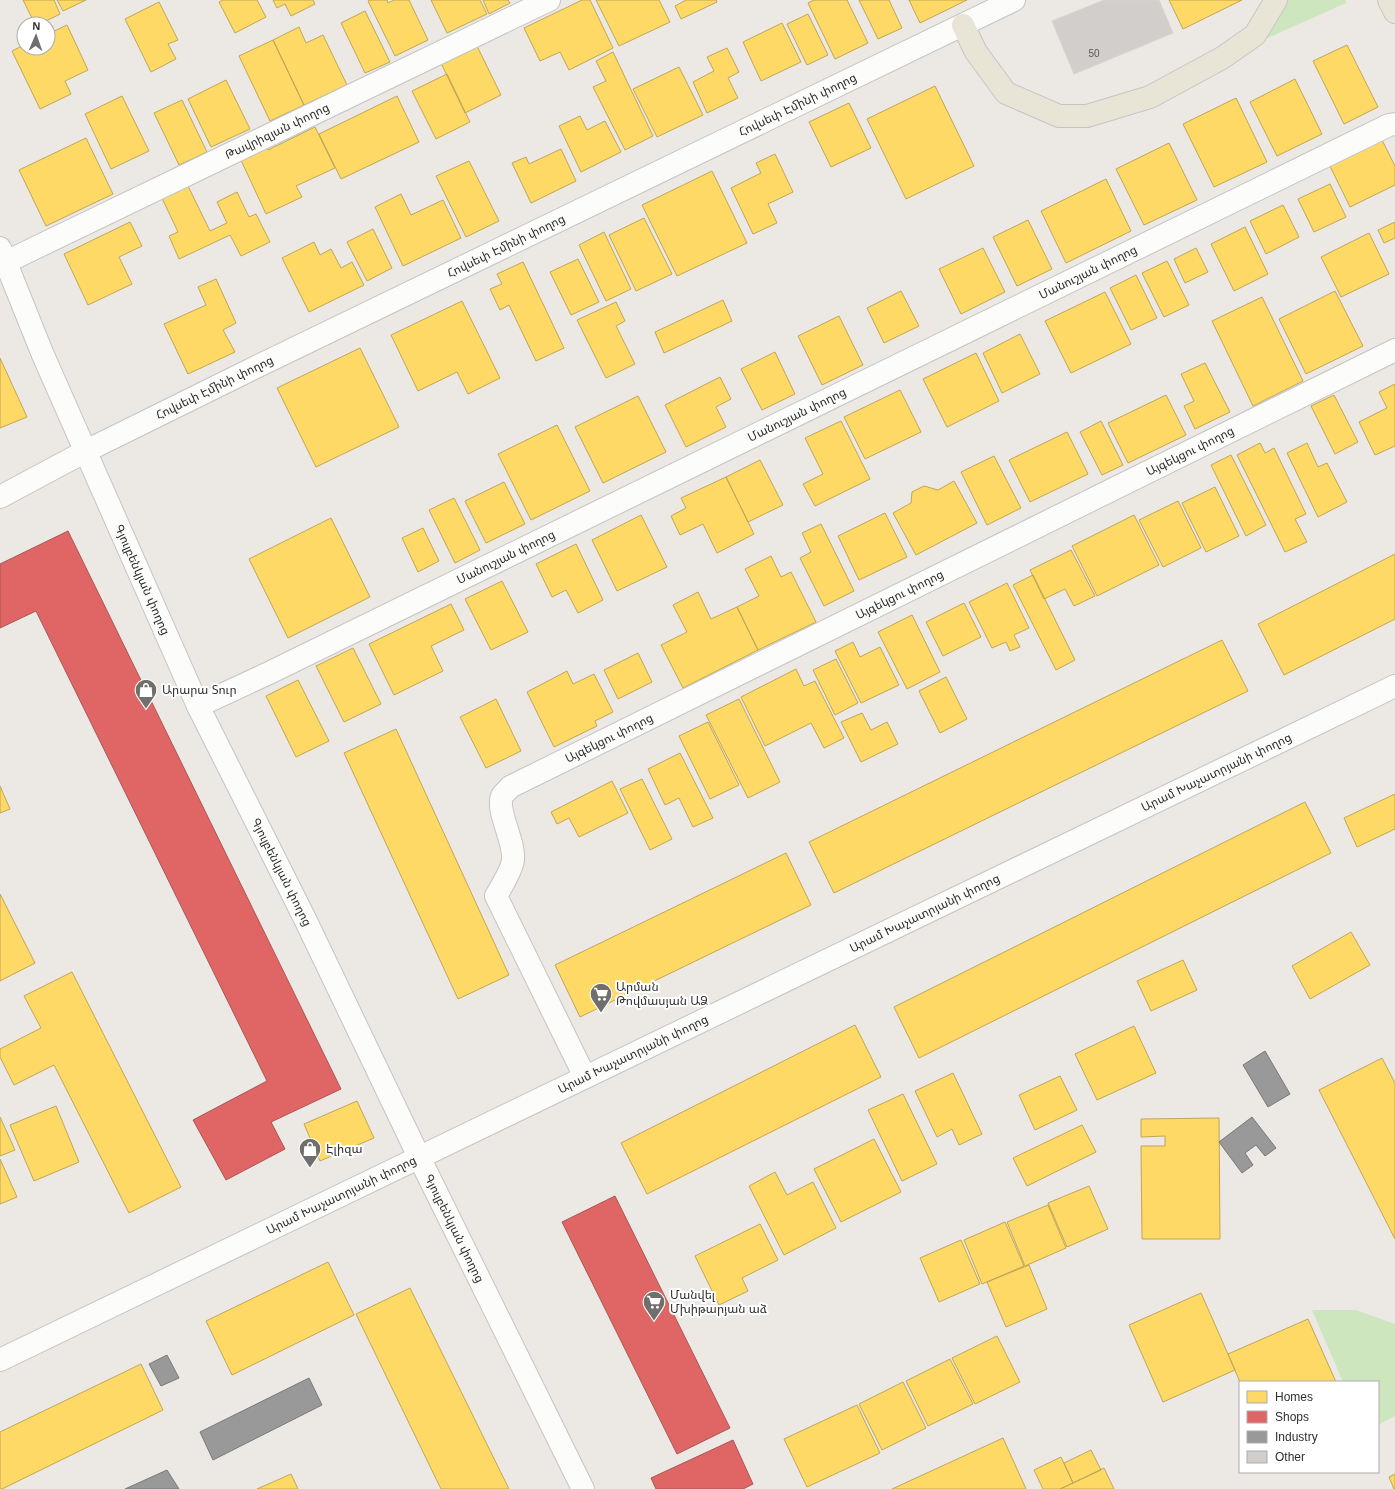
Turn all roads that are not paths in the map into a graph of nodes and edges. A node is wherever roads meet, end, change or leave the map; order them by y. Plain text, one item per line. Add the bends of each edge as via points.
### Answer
1 (549, 0) edge
2 (1014, 0) edge
3 (1276, 0) edge
4 (1389, 0) edge
5 (1395, 12) edge
6 (963, 25) junction
7 (1395, 124) edge
8 (3, 255) edge
9 (1395, 350) edge
10 (86, 451) junction
11 (0, 497) edge
12 (1395, 686) edge
13 (198, 706) junction
14 (585, 1077) junction
15 (419, 1157) junction
16 (0, 1360) edge
17 (583, 1489) edge

1 - 8 street, Թավրիզյան փողոց
2 - 6 street, Հովսեփ Էմինի փողոց
3 - 6 main road via 1255,35 1222,58 1150,97 1087,116 1059,116 1006,93 976,52
4 - 5 main road
6 - 10 street, Հովսեփ Էմինի փողոց
7 - 13 street, Մանուշյան փողոց via 1382,128
8 - 10 street, Գյուլբենկյան փողոց via 43,355
9 - 14 street, Այգեկցու փողոց via 510,787 502,796 501,808 512,842 513,862 496,896
10 - 11 street, Հովսեփ Էմինի փողոց
10 - 13 street, Գյուլբենկյան փողոց
12 - 14 street, Արամ Խաչատրյանի փողոց
13 - 15 street, Գյուլբենկյան փողոց via 305,919
14 - 15 street, Արամ Խաչատրյանի փողոց
15 - 16 street, Արամ Խաչատրյանի փողոց
15 - 17 street, Գյուլբենկյան փողոց

